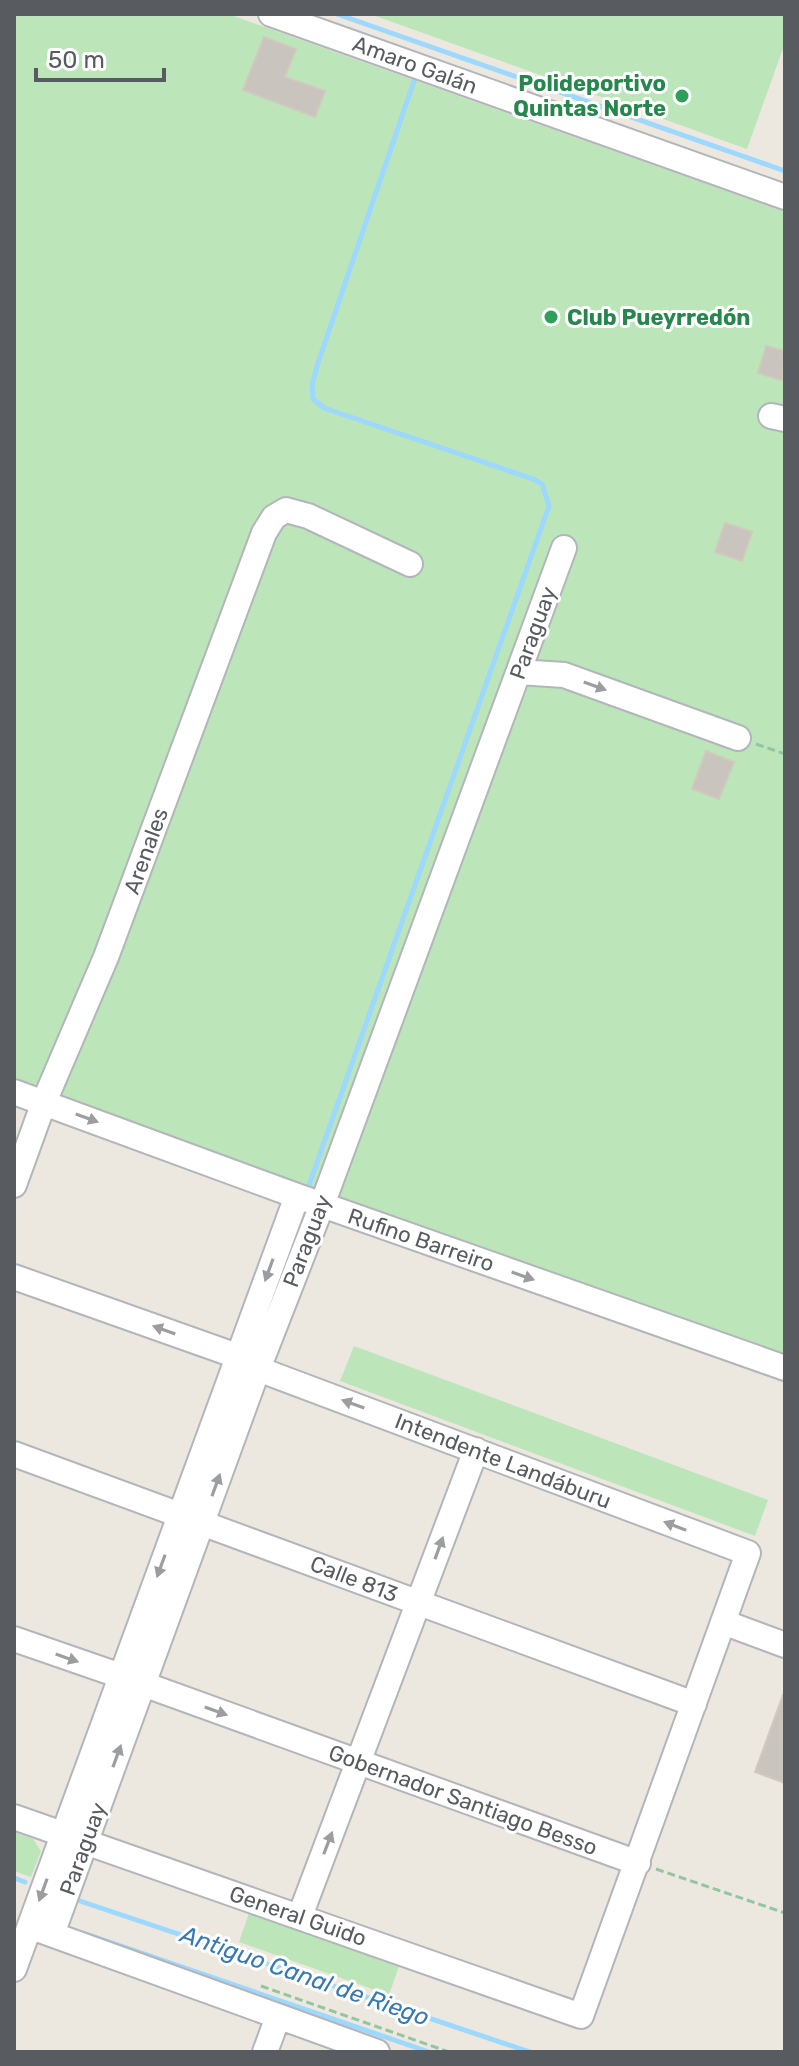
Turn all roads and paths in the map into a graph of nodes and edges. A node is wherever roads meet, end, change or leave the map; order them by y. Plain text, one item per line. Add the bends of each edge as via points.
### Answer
1 (271, 14) edge
2 (785, 197) edge
3 (564, 548) dead end
4 (410, 564) dead end
5 (519, 672) junction
6 (738, 738) joint
7 (785, 754) edge
8 (14, 1092) edge
9 (44, 1102) junction
10 (14, 1185) edge
11 (297, 1196) junction
12 (322, 1205) junction
13 (14, 1277) edge
14 (248, 1363) junction
15 (785, 1368) edge
16 (476, 1450) junction
17 (14, 1454) edge
18 (191, 1518) junction
19 (418, 1604) junction
20 (723, 1622) junction
21 (14, 1639) edge
22 (785, 1645) edge
23 (132, 1680) junction
24 (694, 1704) junction
25 (359, 1762) junction
26 (14, 1817) edge
27 (74, 1839) junction
28 (638, 1863) junction
29 (785, 1913) edge
30 (300, 1916) junction
31 (32, 1927) edge
32 (14, 1969) edge
33 (278, 2017) junction
34 (265, 2052) edge
35 (377, 2052) edge

1 - 2 street, Amaro Galán
3 - 5 street, Paraguay
4 - 9 street, Arenales via 308,516 286,510 274,517 106,957
5 -> 6 street via 564,675
5 - 12 street, Paraguay
6 - 7 path
8 - 9 street, Rufino Barreiro
9 - 10 street, Arenales
9 -> 11 street, Rufino Barreiro
11 - 12 street, Rufino Barreiro
11 -> 14 street, Paraguay
12 - 14 street, Paraguay
12 -> 15 street, Rufino Barreiro
14 -> 13 street, Intendente Landáburu
16 -> 14 street, Intendente Landáburu
14 - 18 street, Paraguay
19 -> 16 street
20 -> 16 street, Intendente Landáburu via 748,1553
17 - 18 street, Calle 813
18 - 19 street, Calle 813
18 - 23 street, Paraguay
19 - 24 street, Calle 813
19 - 25 street
20 - 22 street
20 - 24 street
21 -> 23 street, Gobernador Santiago Besso
23 -> 25 street, Gobernador Santiago Besso
23 - 27 street, Paraguay
24 - 28 street
25 - 28 street, Gobernador Santiago Besso
30 -> 25 street
26 - 27 street, General Guido
27 - 30 street, General Guido
27 - 31 street, Paraguay
28 - 29 path
28 - 30 street, General Guido via 581,2016
31 - 32 street, Paraguay
31 - 33 street
33 - 34 street
33 - 35 street

